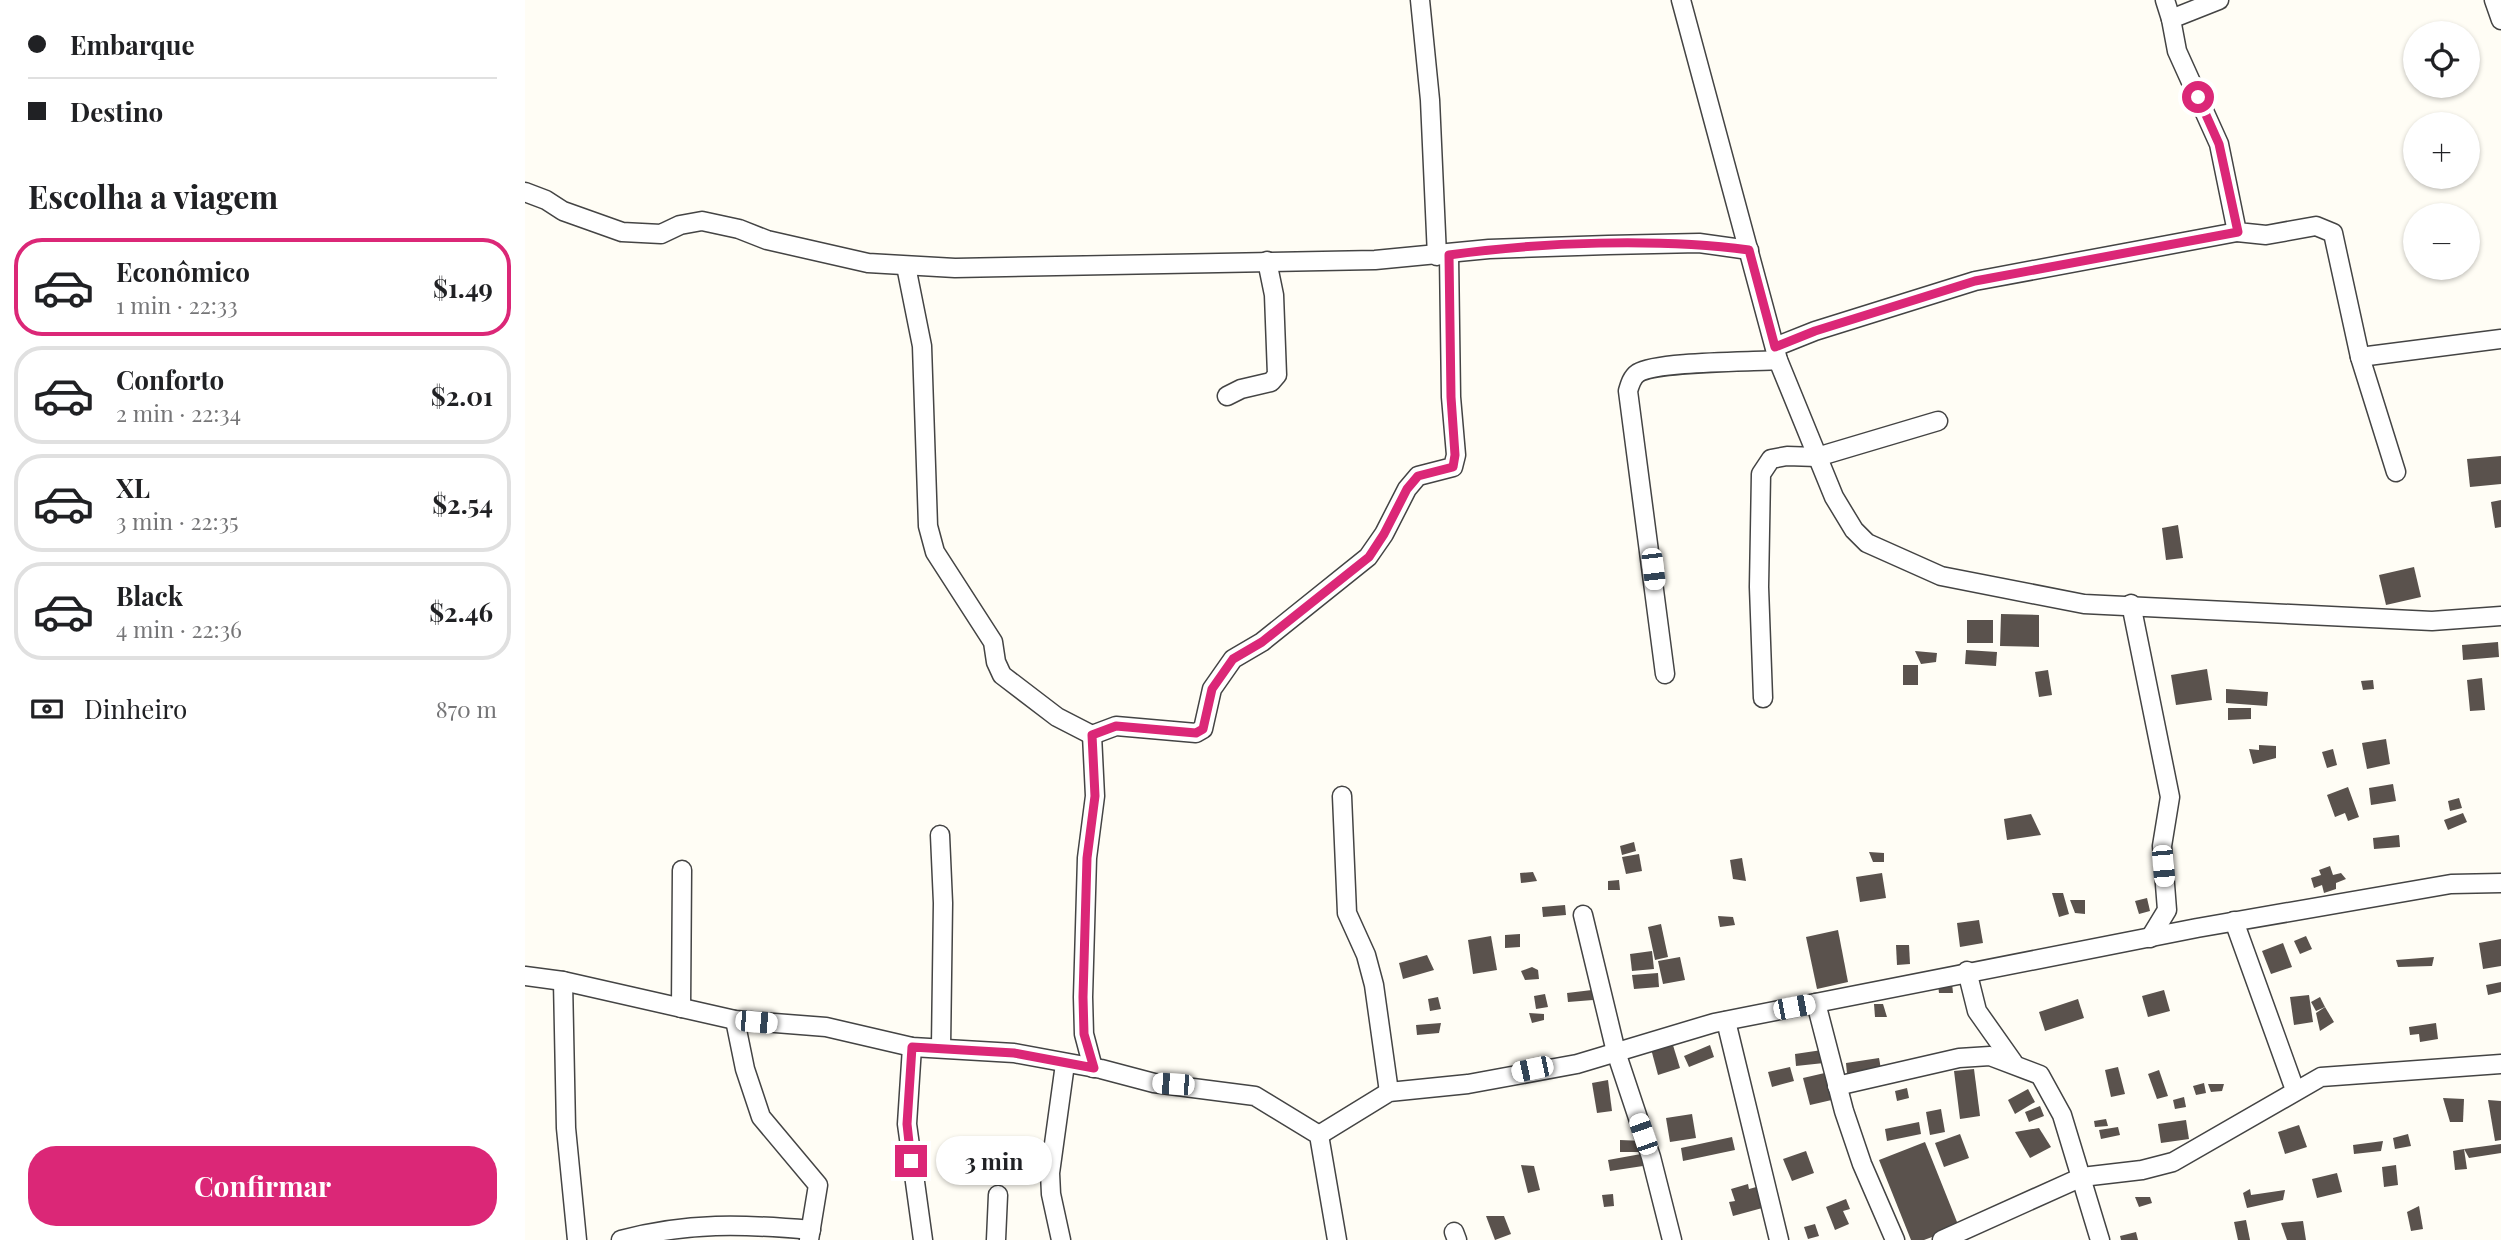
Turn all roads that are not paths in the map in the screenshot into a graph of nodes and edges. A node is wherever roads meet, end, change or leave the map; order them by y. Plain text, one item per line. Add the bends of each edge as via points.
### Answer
1 (1420, 0) edge
2 (1681, 0) edge
3 (2165, 0) edge
4 (2219, 0) edge
5 (2494, 0) edge
6 (2171, 19) junction
7 (2501, 20) edge
8 (525, 192) edge
9 (2238, 232) junction
10 (1749, 250) junction
11 (1443, 256) junction
12 (1267, 261) junction
13 (906, 266) junction
14 (2501, 339) edge
15 (1776, 353) junction
16 (2360, 357) junction
17 (1227, 396) dead end
18 (1938, 421) dead end
19 (1817, 457) junction
20 (2396, 472) dead end
21 (2131, 604) junction
22 (2501, 616) edge
23 (1665, 674) dead end
24 (1763, 698) dead end
25 (1092, 735) junction
26 (1342, 796) dead end
27 (940, 835) dead end
28 (682, 870) dead end
29 (2501, 883) edge
30 (2167, 910) junction
31 (1583, 915) dead end
32 (2234, 921) junction
33 (2197, 928) junction
34 (2150, 938) junction
35 (1967, 971) junction
36 (525, 976) edge
37 (563, 981) junction
38 (1816, 1003) junction
39 (681, 1008) junction
40 (734, 1020) junction
41 (1727, 1021) junction
42 (912, 1047) junction
43 (941, 1048) junction
44 (1616, 1052) junction
45 (2013, 1062) junction
46 (1065, 1064) junction
47 (2501, 1065) edge
48 (1094, 1068) junction
49 (1837, 1086) junction
50 (2295, 1090) junction
51 (1389, 1092) junction
52 (1319, 1135) junction
53 (2082, 1177) junction
54 (998, 1195) dead end
55 (810, 1235) edge
56 (577, 1240) edge
57 (621, 1240) edge
58 (923, 1240) edge
59 (996, 1240) edge
60 (1061, 1240) edge
61 (1337, 1240) edge
62 (1672, 1240) edge
63 (1779, 1240) edge
64 (1895, 1240) edge
65 (1942, 1240) edge
66 (2100, 1240) edge

1 - 11 street
2 - 10 street
3 - 6 street
4 - 6 street
5 - 7 street
6 - 9 street via 2177,51 2219,144
8 - 13 street via 622,232 661,234 702,220 828,255
9 - 15 street via 1975,281 1815,331
9 - 16 street via 2266,235 2316,226 2333,233
10 - 11 street via 1699,243 1489,249
10 - 15 street
11 - 12 street
11 - 25 street via 1453,467 1418,476 1369,557 1262,642 1233,659 1212,689 1203,729 1196,733 1116,726
12 - 13 street
12 - 17 street via 1274,295 1277,375 1271,383
13 - 25 street via 922,346 927,526 935,552 984,623 1003,674 1056,717
14 - 16 street
15 - 19 street
15 - 23 street via 1639,372 1631,381 1628,391
16 - 20 street
18 - 19 street
19 - 21 street via 1854,530 1895,558 1941,576 2071,601
19 - 24 street via 1772,459 1761,474
21 - 22 street via 2305,617 2432,621
21 - 30 street via 2170,797 2162,846
25 - 48 street via 1095,796 1087,858 1083,997 1084,1034
26 - 51 street via 1347,913 1374,985
27 - 43 street
28 - 39 street
29 - 32 street via 2451,884
30 - 33 street
30 - 34 street
31 - 44 street
32 - 33 street
32 - 50 street
33 - 34 street
34 - 35 street
35 - 38 street
35 - 45 street via 1977,1011
36 - 37 street
37 - 39 street
37 - 56 street via 566,1128
38 - 41 street
38 - 49 street
39 - 40 street
40 - 42 street via 826,1027
40 - 55 street via 761,1117 818,1185
41 - 44 street
41 - 63 street
42 - 43 street
42 - 58 street via 907,1124
43 - 46 street via 1014,1053
44 - 51 street via 1577,1064
44 - 62 street via 1651,1157
45 - 49 street via 1990,1056 1959,1058
45 - 53 street via 2040,1074 2055,1097
46 - 48 street
46 - 60 street via 1050,1172
47 - 50 street via 2342,1073
48 - 52 street via 1154,1083 1255,1096
49 - 64 street via 1862,1164
50 - 53 street via 2173,1162
51 - 52 street
52 - 61 street
53 - 65 street
53 - 66 street
54 - 59 street
55 - 57 street via 729,1223 667,1229

